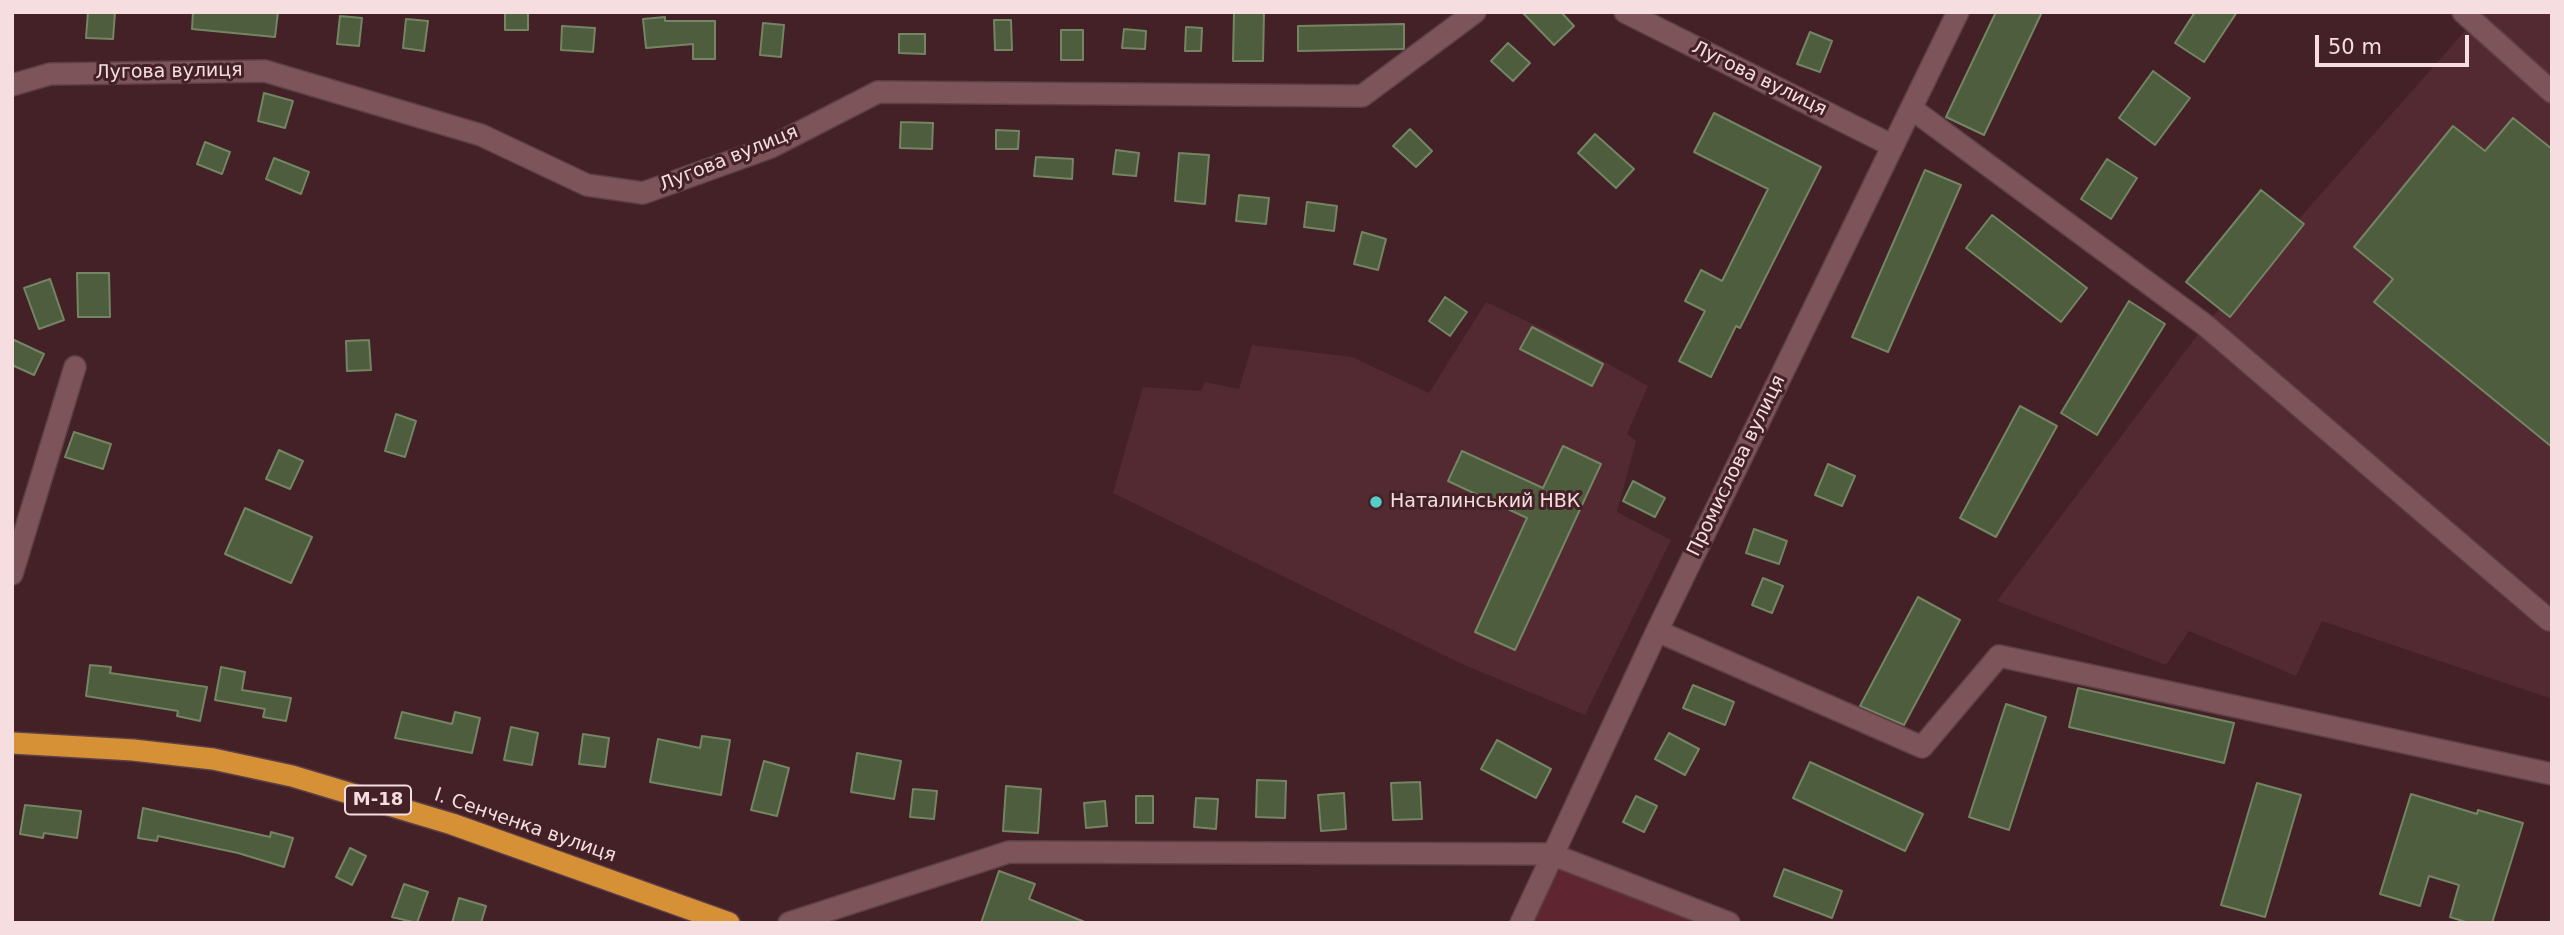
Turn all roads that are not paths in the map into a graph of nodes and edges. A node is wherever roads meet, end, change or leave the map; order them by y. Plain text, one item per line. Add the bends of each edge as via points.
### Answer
1 (1475, 12) edge
2 (1625, 12) edge
3 (1958, 12) edge
4 (2463, 12) edge
5 (12, 85) edge
6 (2552, 92) edge
7 (1912, 109) junction
8 (1893, 146) junction
9 (75, 367) dead end
10 (12, 574) edge
11 (2549, 620) dead end
12 (1657, 631) junction
13 (12, 743) edge
14 (2552, 774) edge
15 (1551, 854) junction
16 (729, 923) edge
17 (789, 923) edge
18 (1521, 923) edge
19 (1729, 923) edge

1 - 5 street, Лугова вулиця via 1362,96 878,92 771,147 643,193 587,185 481,135 264,71 50,74
2 - 8 street, Лугова вулиця
3 - 7 street, Промислова вулиця
4 - 6 street
7 - 8 street, Промислова вулиця
7 - 11 street via 2205,325
8 - 12 street, Промислова вулиця
9 - 10 street
12 - 14 street via 1922,747 1999,656
12 - 15 street, Промислова вулиця
13 - 16 highway, І. Сенченка вулиця / М-18 via 147,751 292,776 452,824
15 - 17 street via 1009,852
15 - 18 street, Промислова вулиця
15 - 19 street

